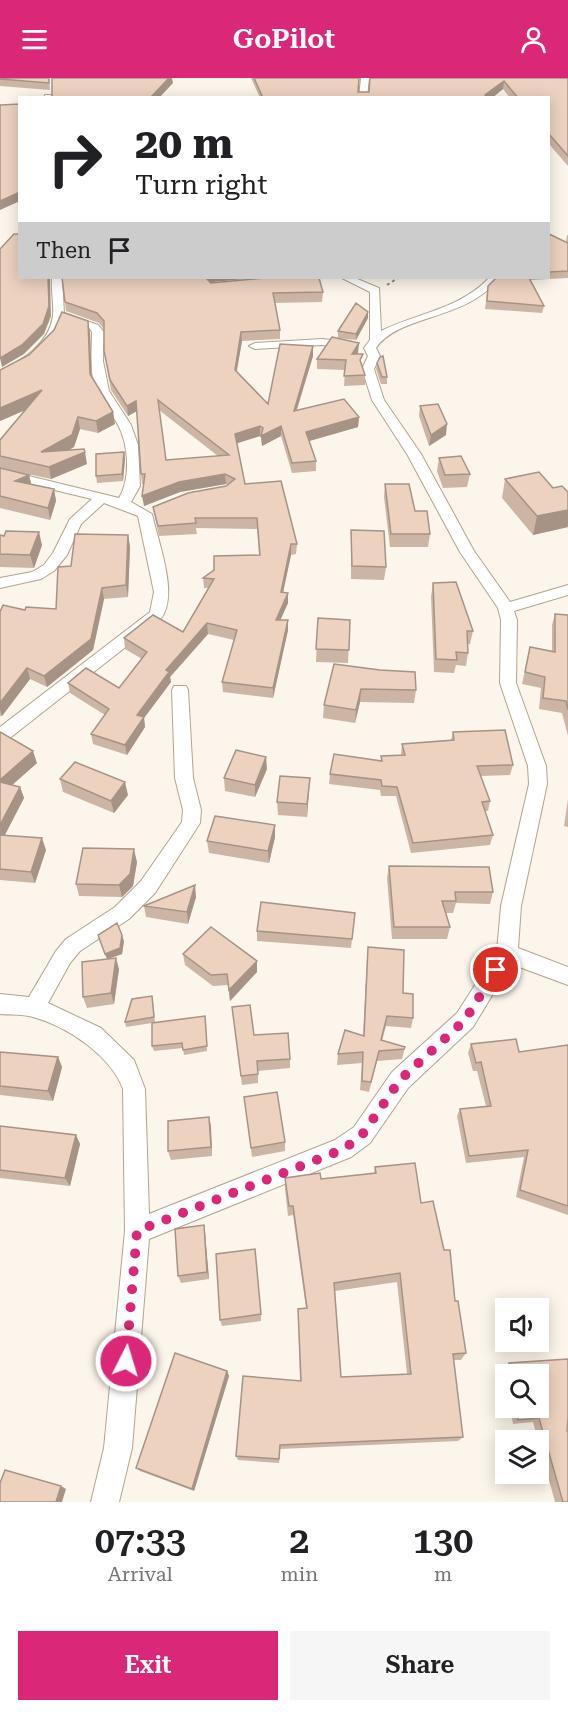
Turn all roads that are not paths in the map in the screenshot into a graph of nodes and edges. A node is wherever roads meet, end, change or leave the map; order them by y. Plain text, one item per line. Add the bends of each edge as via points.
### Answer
1 (365, 78) edge
2 (363, 96) edge
3 (57, 279) edge
4 (349, 279) edge
5 (493, 279) edge
6 (58, 315) junction
7 (373, 344) junction
8 (255, 346) dead end
9 (0, 376) edge
10 (0, 473) edge
11 (100, 499) junction
12 (123, 503) junction
13 (163, 506) edge
14 (145, 514) junction
15 (0, 583) edge
16 (568, 590) edge
17 (506, 608) junction
18 (180, 690) dead end
19 (0, 736) edge
20 (507, 953) junction
21 (568, 976) edge
22 (0, 1004) edge
23 (35, 1007) junction
24 (137, 1231) junction
25 (105, 1502) edge

1 - 2 street
3 - 6 street
4 - 7 street via 375,290
5 - 7 street via 467,302 421,318
6 - 9 street via 54,330 38,352
6 - 12 street via 94,327 98,332 97,361 103,391 125,425 132,445 134,486
7 - 8 street
7 - 17 street via 374,356 368,369 378,400 414,454 467,552
10 - 11 street
11 - 12 street
11 - 15 street via 75,522 60,555 49,568 36,576
12 - 14 street
13 - 14 street
14 - 19 street via 162,592 160,610
16 - 17 street
17 - 20 street via 510,620 508,683 538,777 511,906
18 - 23 street via 190,823 148,887 122,913 73,945
20 - 21 street
20 - 24 street via 465,1020 400,1080 362,1135 344,1149
22 - 23 street
23 - 24 street via 93,1035 126,1066 136,1109
24 - 25 street via 118,1448

